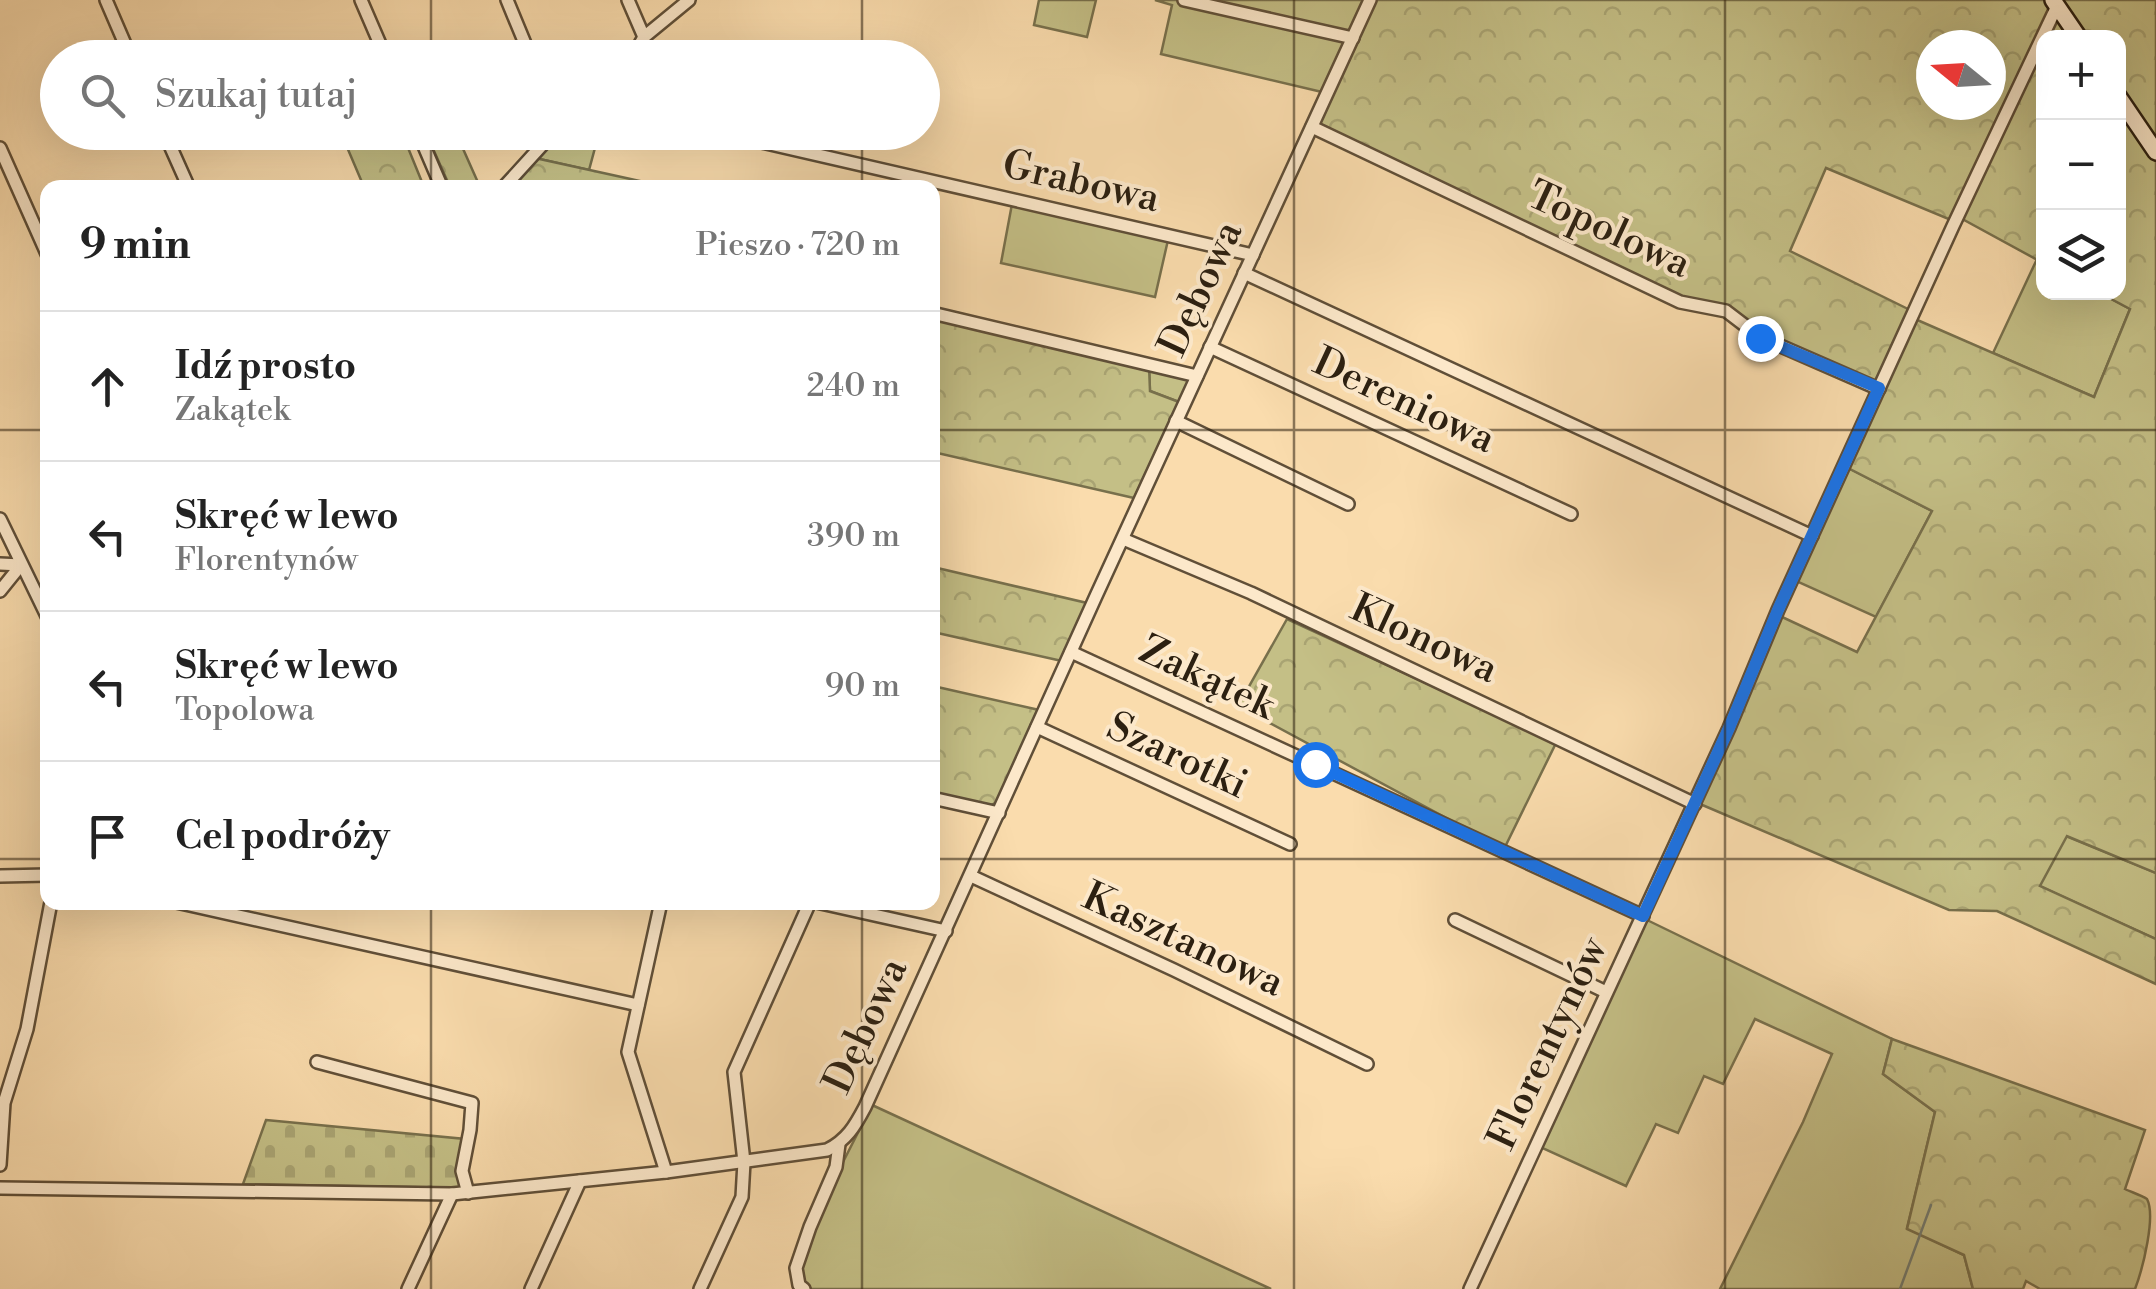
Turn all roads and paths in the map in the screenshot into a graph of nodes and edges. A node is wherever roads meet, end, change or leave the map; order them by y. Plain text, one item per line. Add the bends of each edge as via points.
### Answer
1 (106, 0) edge
2 (362, 0) edge
3 (507, 0) edge
4 (628, 0) edge
5 (689, 0) edge
6 (1184, 0) edge
7 (1370, 0) edge
8 (2055, 3) edge
9 (2073, 30) edge
10 (644, 37) junction
11 (1354, 38) junction
12 (123, 40) edge
13 (379, 40) edge
14 (524, 40) edge
15 (642, 40) edge
16 (2126, 108) edge
17 (1312, 127) junction
18 (0, 148) edge
19 (172, 150) edge
20 (426, 150) edge
21 (538, 150) edge
22 (797, 150) edge
23 (2156, 152) edge
24 (185, 180) edge
25 (439, 180) edge
26 (510, 180) edge
27 (928, 180) edge
28 (940, 183) edge
29 (40, 238) edge
30 (1253, 254) junction
31 (1244, 273) junction
32 (940, 314) edge
33 (1210, 347) junction
34 (1196, 376) junction
35 (1879, 388) junction
36 (1176, 421) junction
37 (1348, 504) dead end
38 (1571, 514) dead end
39 (0, 519) edge
40 (1812, 536) junction
41 (1123, 538) junction
42 (0, 564) edge
43 (21, 565) junction
44 (0, 591) edge
45 (40, 602) edge
46 (1071, 652) junction
47 (1038, 728) junction
48 (940, 800) edge
49 (1694, 804) junction
50 (999, 813) junction
51 (1290, 844) dead end
52 (40, 875) edge
53 (0, 876) edge
54 (970, 876) junction
55 (50, 910) edge
56 (212, 910) edge
57 (658, 910) edge
58 (809, 910) edge
59 (851, 910) edge
60 (1643, 916) junction
61 (1456, 920) dead end
62 (946, 930) junction
63 (1606, 992) junction
64 (638, 1005) junction
65 (316, 1062) dead end
66 (1367, 1064) dead end
67 (839, 1144) junction
68 (744, 1162) junction
69 (0, 1165) edge
70 (666, 1172) junction
71 (580, 1181) junction
72 (0, 1188) edge
73 (468, 1193) junction
74 (452, 1194) junction
75 (408, 1289) edge
76 (531, 1289) edge
77 (700, 1289) edge
78 (804, 1289) edge
79 (1470, 1289) edge

1 - 12 street
2 - 13 street
3 - 14 street
4 - 10 street
5 - 10 street
6 - 11 street
7 - 11 street, Dębowa
8 - 9 main road
8 - 35 street, Florentynów
10 - 15 street
11 - 17 street, Dębowa
16 - 23 main road
17 - 30 street, Dębowa
17 - 35 street, Topolowa via 1680,302 1726,311 1760,338
18 - 29 street
19 - 24 street
20 - 25 street
21 - 26 street
22 - 27 street, Grabowa
28 - 30 street, Grabowa
30 - 31 street, Dębowa
31 - 33 street, Dębowa
31 - 40 street
32 - 34 street
33 - 34 street, Dębowa
33 - 38 street, Dereniowa
34 - 36 street, Dębowa
35 - 40 street, Florentynów
36 - 37 street
36 - 41 street, Dębowa
39 - 43 street
40 - 49 street, Florentynów
41 - 46 street, Dębowa
41 - 49 street, Klonowa
42 - 43 street
43 - 44 street
43 - 45 street
46 - 47 street, Dębowa
46 - 60 street, Zakątek
47 - 50 street, Dębowa
47 - 51 street, Szarotki
48 - 50 street
49 - 60 street, Florentynów
50 - 54 street, Dębowa
52 - 53 street
54 - 62 street, Dębowa
54 - 66 street, Kasztanowa
55 - 69 street via 27,1029 4,1103
56 - 64 street
57 - 64 street
58 - 68 street via 734,1072
59 - 62 street
60 - 63 street, Florentynów
61 - 63 street
62 - 67 street, Dębowa via 865,1107
63 - 79 street, Florentynów
64 - 70 street via 628,1052
65 - 73 street via 472,1103 462,1171
67 - 68 street, Dębowa
67 - 78 street via 796,1268
68 - 70 street, Dębowa
68 - 77 street via 742,1197
70 - 71 street, Dębowa
71 - 73 street, Dębowa
71 - 76 street
72 - 74 street, Dębowa
73 - 74 street, Dębowa
74 - 75 street

